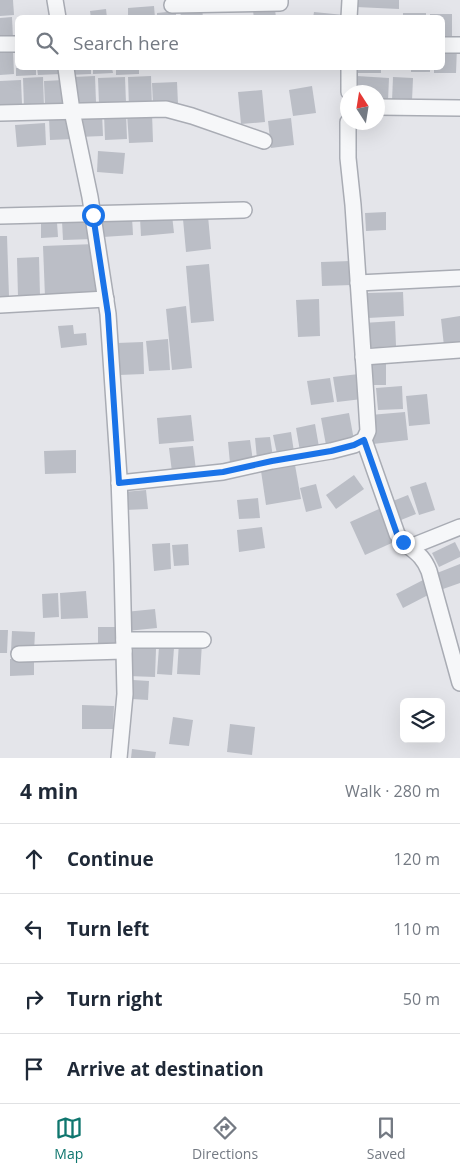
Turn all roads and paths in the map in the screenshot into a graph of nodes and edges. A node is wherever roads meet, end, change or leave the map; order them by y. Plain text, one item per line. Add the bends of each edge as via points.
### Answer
1 (55, 0) edge
2 (280, 0) edge
3 (350, 0) edge
4 (172, 5) dead end
5 (58, 15) edge
6 (349, 15) edge
7 (0, 44) edge
8 (15, 44) edge
9 (445, 45) edge
10 (460, 45) edge
11 (66, 70) edge
12 (349, 70) edge
13 (349, 85) edge
14 (385, 106) edge
15 (460, 108) edge
16 (72, 111) junction
17 (0, 112) edge
18 (348, 130) edge
19 (264, 141) dead end
20 (244, 210) dead end
21 (93, 215) junction
22 (0, 216) edge
23 (460, 278) edge
24 (358, 283) junction
25 (106, 299) junction
26 (0, 305) edge
27 (460, 350) edge
28 (363, 357) junction
29 (364, 440) junction
30 (119, 483) junction
31 (460, 528) edge
32 (410, 547) junction
33 (203, 640) dead end
34 (124, 645) junction
35 (19, 654) dead end
36 (460, 683) edge
37 (119, 758) edge

1 - 5 street
2 - 4 street via 280,3
3 - 6 street
7 - 8 street
9 - 10 street
11 - 16 street
12 - 13 street
14 - 15 street
16 - 17 street
16 - 19 street via 166,109
16 - 21 street
18 - 24 street
20 - 21 street
21 - 22 street
21 - 25 street
23 - 24 street
24 - 28 street
25 - 26 street
25 - 30 street
27 - 28 street
28 - 29 street via 368,431
29 - 30 street via 331,451 223,472
29 - 32 street via 397,534
30 - 34 street
31 - 32 street
32 - 36 street via 425,560 430,571
33 - 34 street
34 - 35 street
34 - 37 street via 125,694

